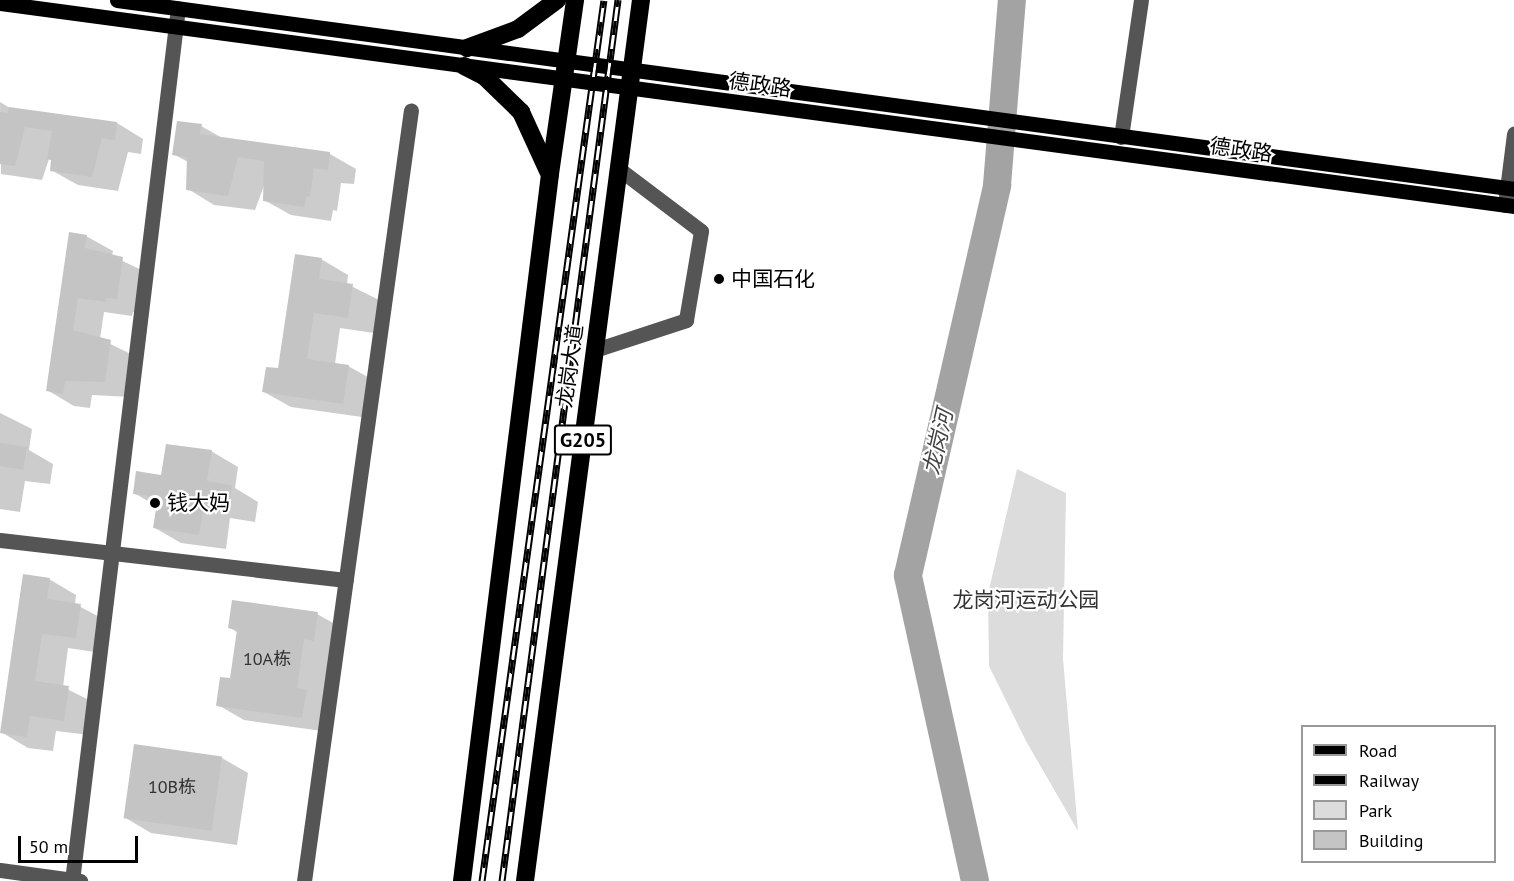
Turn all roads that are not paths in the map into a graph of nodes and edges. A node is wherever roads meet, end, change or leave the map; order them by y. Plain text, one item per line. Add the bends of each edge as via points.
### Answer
1 (117, 0) edge
2 (557, 0) edge
3 (575, 0) edge
4 (641, 0) edge
5 (1142, 0) edge
6 (0, 3) edge
7 (178, 8) junction
8 (176, 27) junction
9 (467, 48) junction
10 (566, 62) junction
11 (464, 66) junction
12 (630, 79) junction
13 (563, 80) junction
14 (411, 110) dead end
15 (1514, 134) edge
16 (1121, 137) junction
17 (618, 169) junction
18 (550, 174) junction
19 (1510, 189) edge
20 (1509, 206) edge
21 (595, 350) junction
22 (0, 540) edge
23 (112, 553) junction
24 (346, 580) junction
25 (0, 870) edge
26 (75, 881) edge
27 (304, 881) edge
28 (462, 881) edge
29 (525, 881) edge

1 - 7 main road, 德政路
2 - 9 highway via 519,29
3 - 10 highway, 龙岗大道
4 - 12 highway, 龙岗大道 / G205
5 - 16 street
6 - 8 main road, 德政路
7 - 8 street
7 - 9 main road, 德政路
8 - 11 main road, 德政路
8 - 23 street
9 - 10 main road, 德政路
10 - 12 main road, 德政路
10 - 13 highway, 龙岗大道
11 - 13 main road, 德政路
11 - 18 highway via 484,76 521,112
12 - 13 main road, 德政路
12 - 16 main road, 德政路 via 920,110
12 - 17 highway, 龙岗大道 / G205
12 - 20 main road, 德政路 via 919,128
13 - 18 highway, 龙岗大道
14 - 24 street
15 - 19 street
16 - 19 main road, 德政路
17 - 21 highway, 龙岗大道 / G205
17 - 21 street via 701,231 686,320
18 - 28 highway, 龙岗大道
19 - 20 street
21 - 29 highway, 龙岗大道 / G205
22 - 23 street
23 - 24 street
23 - 26 street
24 - 27 street
25 - 26 street

